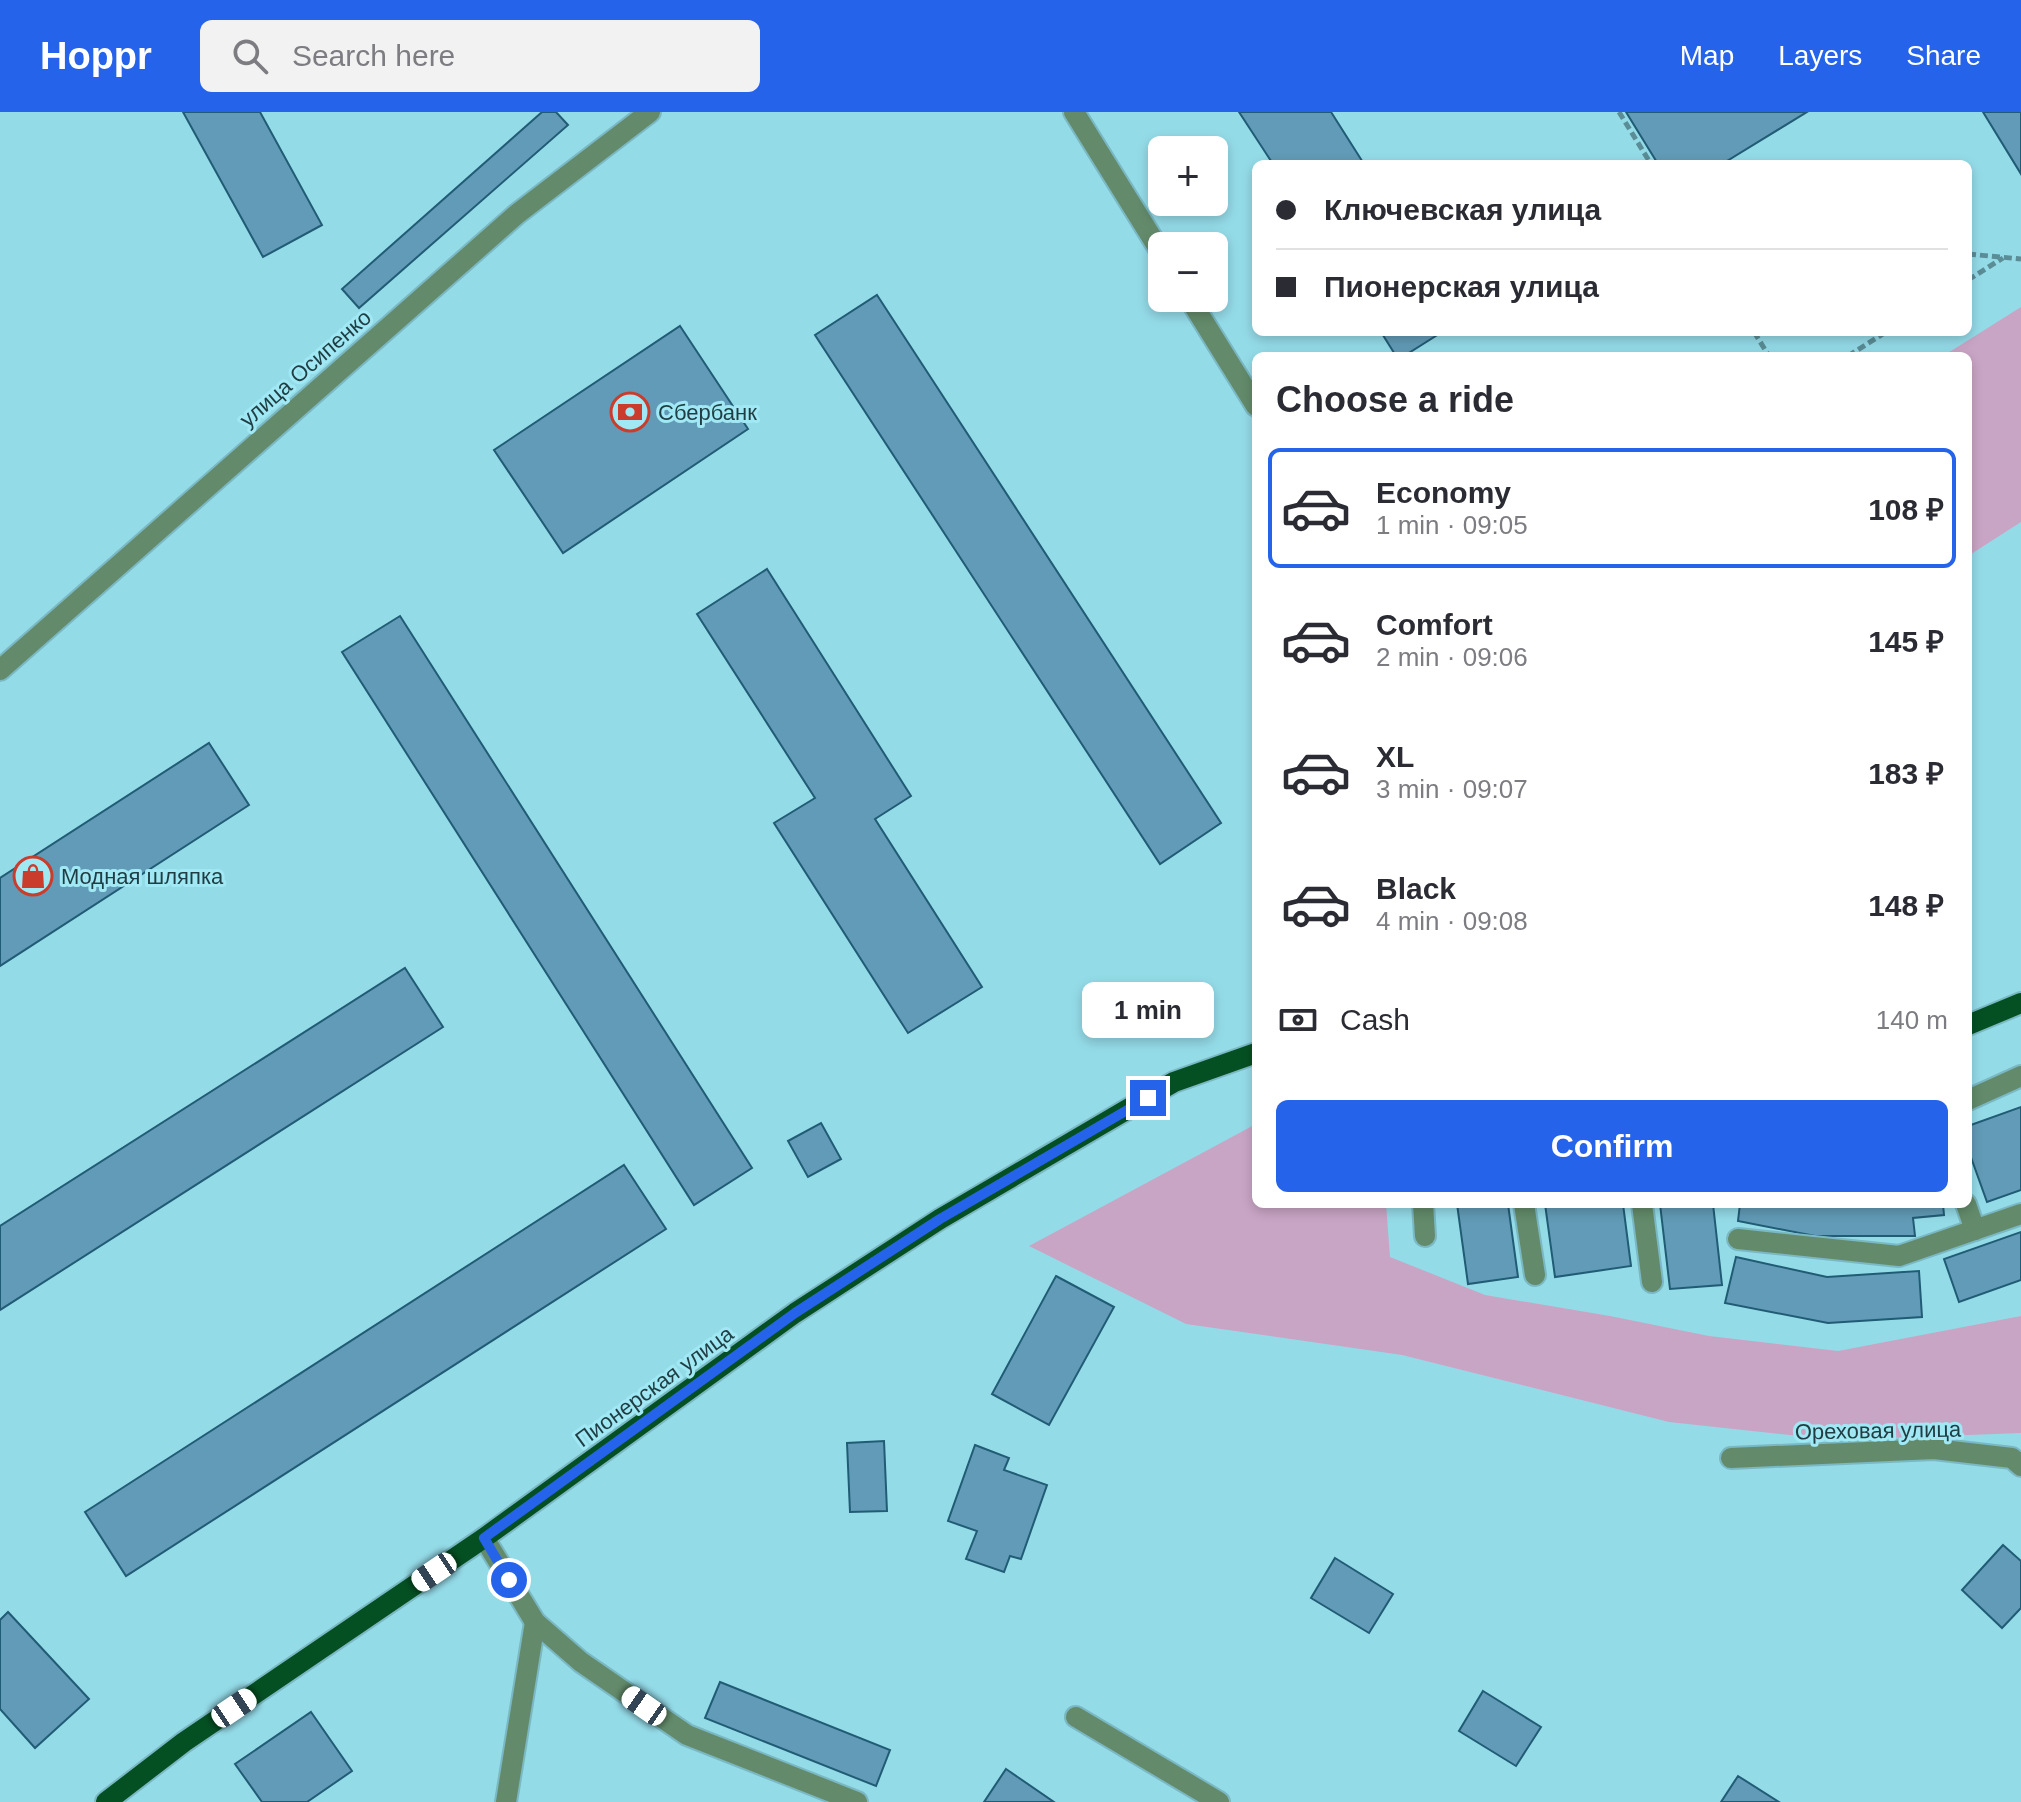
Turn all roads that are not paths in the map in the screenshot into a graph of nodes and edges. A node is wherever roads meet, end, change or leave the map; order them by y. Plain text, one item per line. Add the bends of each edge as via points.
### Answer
1 (650, 112) edge
2 (1074, 112) edge
3 (1148, 232) edge
4 (1198, 312) edge
5 (1252, 400) edge
6 (0, 670) edge
7 (2021, 1003) edge
8 (1972, 1023) edge
9 (1252, 1054) edge
10 (2021, 1076) edge
11 (1972, 1098) edge
12 (1423, 1208) edge
13 (1525, 1208) edge
14 (1643, 1208) edge
15 (1967, 1208) edge
16 (2021, 1214) edge
17 (1975, 1230) junction
18 (1425, 1236) dead end
19 (1738, 1239) dead end
20 (1535, 1275) dead end
21 (1652, 1282) dead end
22 (1731, 1458) dead end
23 (2021, 1466) edge
24 (484, 1538) junction
25 (535, 1622) junction
26 (1076, 1717) dead end
27 (106, 1802) edge
28 (506, 1802) edge
29 (857, 1802) edge
30 (1219, 1802) edge

1 - 6 street, улица Осипенко via 517,214
2 - 3 street
4 - 5 street
7 - 8 main road
9 - 24 main road, Пионерская улица via 1174,1082 940,1219 795,1313
10 - 11 street
12 - 18 street
13 - 20 street
14 - 21 street
15 - 17 street
16 - 17 street
17 - 19 street via 1899,1256
22 - 23 street, Ореховая улица via 1934,1449 2012,1458
24 - 25 street
24 - 27 main road, Пионерская улица via 184,1742
25 - 28 street
25 - 29 street via 581,1662 687,1735
26 - 30 street

